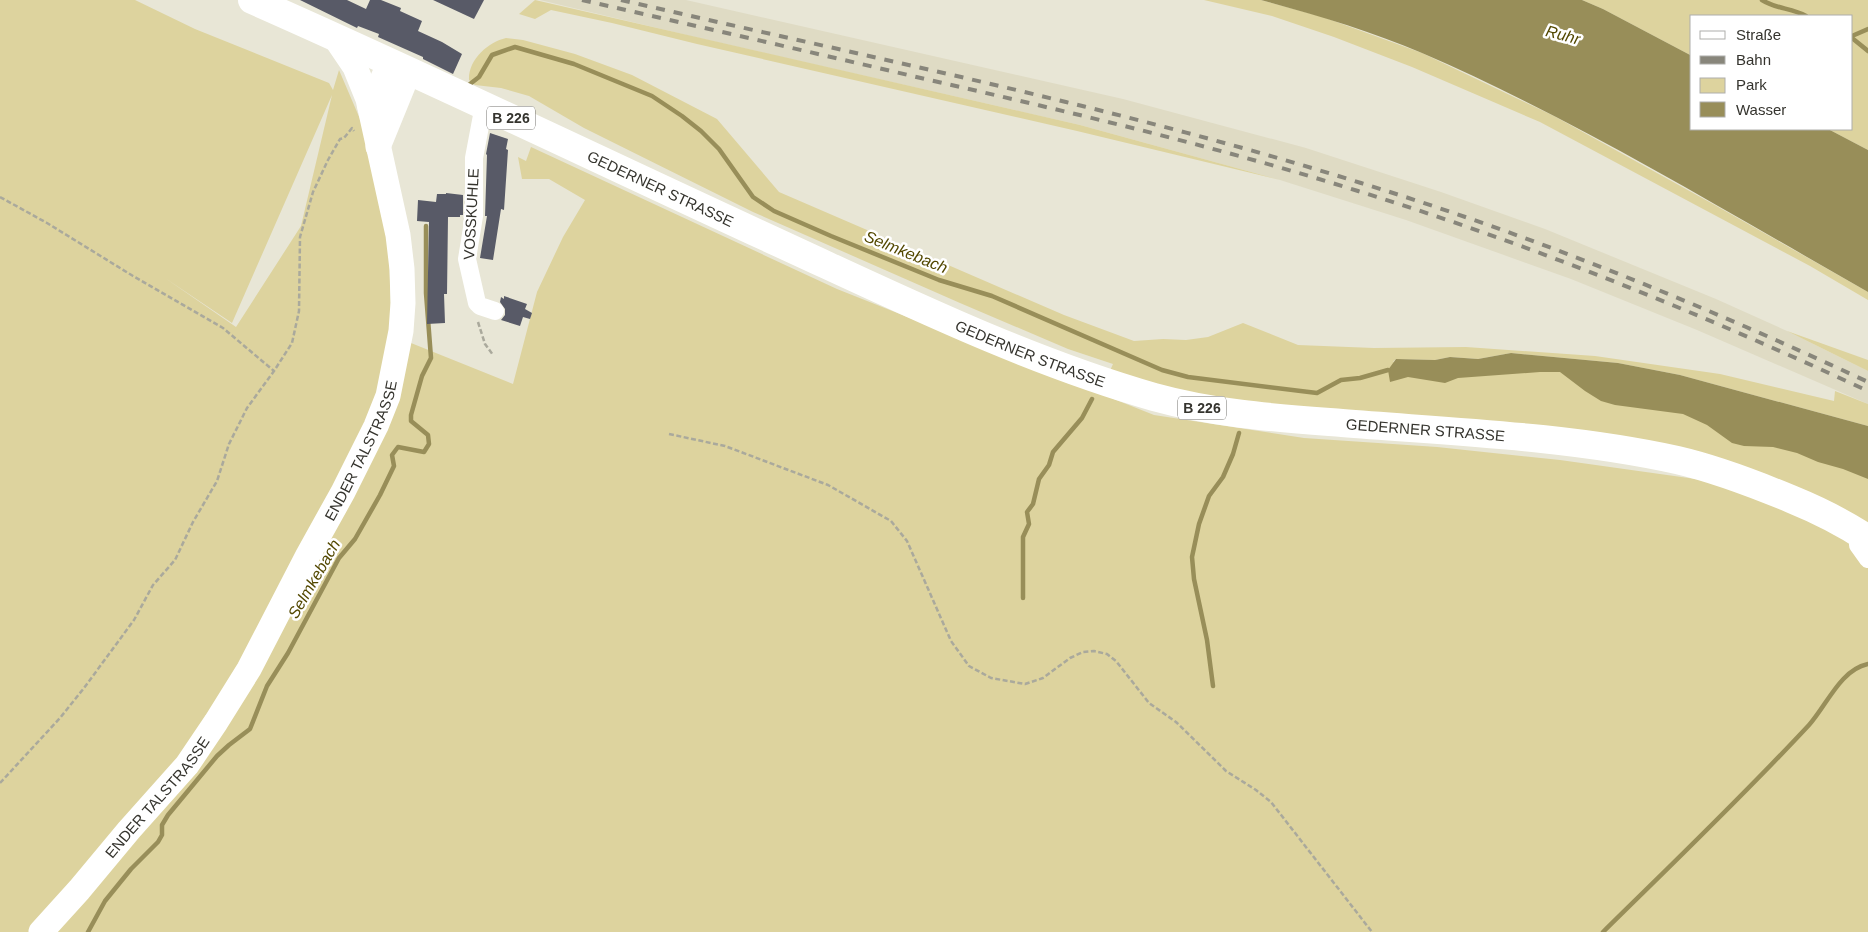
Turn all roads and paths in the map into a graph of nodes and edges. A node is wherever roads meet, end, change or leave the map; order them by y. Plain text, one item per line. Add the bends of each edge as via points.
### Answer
1 (252, 0) edge
2 (336, 39) junction
3 (400, 67) junction
4 (484, 105) junction
5 (370, 107) junction
6 (352, 128) dead end
7 (378, 147) junction
8 (0, 198) edge
9 (477, 304) junction
10 (495, 311) dead end
11 (493, 355) dead end
12 (274, 371) junction
13 (669, 434) dead end
14 (1863, 536) edge
15 (1868, 559) edge
16 (0, 783) edge
17 (41, 932) edge
18 (1372, 932) edge

1 - 2 main road, GEDERNER STRASSE / B 226
2 - 3 main road, GEDERNER STRASSE / B 226
2 - 5 main road, ENDER TALSTRASSE via 355,67
3 - 4 main road, GEDERNER STRASSE / B 226
3 - 5 main road
3 - 7 main road
4 - 9 street, VOSSKUHLE via 474,158 474,216 467,259
4 - 14 main road, GEDERNER STRASSE / B 226 via 957,325 1058,365 1154,397 1241,415 1552,440 1679,461 1774,492
5 - 7 main road, ENDER TALSTRASSE
6 - 12 path via 340,139 313,192 300,237 299,311 292,343
7 - 17 main road, ENDER TALSTRASSE via 398,235 403,303 388,396 376,426 248,670 187,766
8 - 12 path via 223,328
9 - 10 street
9 - 11 path via 481,333
12 - 16 path via 247,408 229,444 217,481 175,560 152,585 134,620 84,688
13 - 18 path via 725,446 828,485 891,521 907,541 952,642 969,666 991,678 1025,684 1042,678 1083,652 1107,654 1149,703 1176,722 1226,771 1271,802
14 - 15 street, GEDERNER STRASSE via 1858,545

